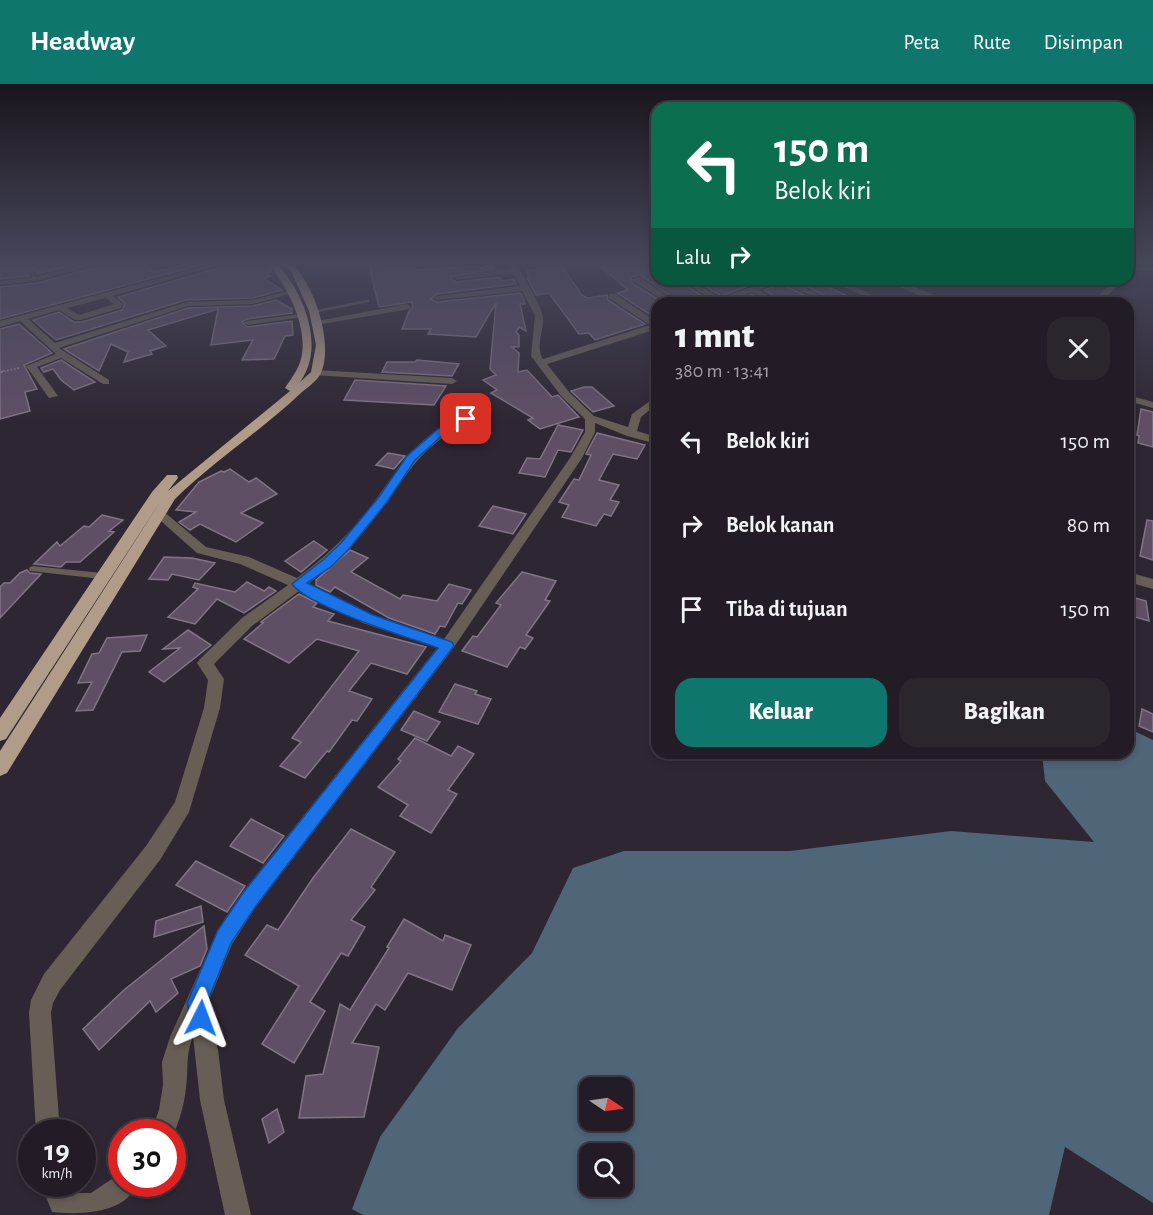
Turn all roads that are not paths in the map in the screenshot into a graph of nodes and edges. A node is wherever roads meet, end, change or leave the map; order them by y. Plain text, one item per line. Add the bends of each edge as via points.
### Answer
1 (29, 316) edge
2 (148, 316) edge
3 (311, 316) junction
4 (538, 316) edge
5 (22, 318) junction
6 (247, 323) dead end
7 (0, 324) edge
8 (651, 328) edge
9 (52, 347) junction
10 (62, 355) junction
11 (541, 363) junction
12 (316, 373) junction
13 (452, 381) dead end
14 (106, 382) dead end
15 (53, 396) dead end
16 (1134, 400) edge
17 (651, 403) edge
18 (1153, 405) edge
19 (590, 418) junction
20 (466, 419) dead end
21 (631, 434) junction
22 (651, 440) edge
23 (159, 514) junction
24 (33, 569) dead end
25 (102, 576) junction
26 (1134, 579) edge
27 (298, 584) junction
28 (1153, 584) edge
29 (447, 646) junction
30 (4, 721) edge
31 (27, 724) junction
32 (0, 767) edge
33 (197, 1003) junction
34 (47, 1119) edge
35 (168, 1119) edge
36 (59, 1197) edge
37 (109, 1197) edge
38 (238, 1215) edge

1 - 5 street
2 - 9 street
3 - 6 lane
3 - 12 highway via 321,345
3 - 25 highway via 306,329 304,368 296,381 241,429 167,482
4 - 11 street via 535,349
5 - 7 street
5 - 9 street
8 - 11 street
9 - 10 street
10 - 14 street
10 - 15 street via 31,366
11 - 19 street
12 - 13 street
12 - 23 highway via 282,405 182,483
16 - 18 street
17 - 21 street via 636,416
19 - 21 street
19 - 29 street via 585,444
20 - 27 street via 442,431 411,458 350,540
21 - 22 street
23 - 27 street via 202,549 244,560
23 - 31 highway
24 - 25 lane
25 - 30 highway
26 - 28 street
27 - 29 street via 368,619
27 - 34 street via 248,622 205,663 216,679 212,708 183,806 42,1000
29 - 33 street via 249,900 225,937
30 - 31 highway
31 - 32 highway
33 - 35 street via 174,1062 175,1085
33 - 38 street via 212,1100
36 - 37 street via 61,1203 72,1208 87,1208

